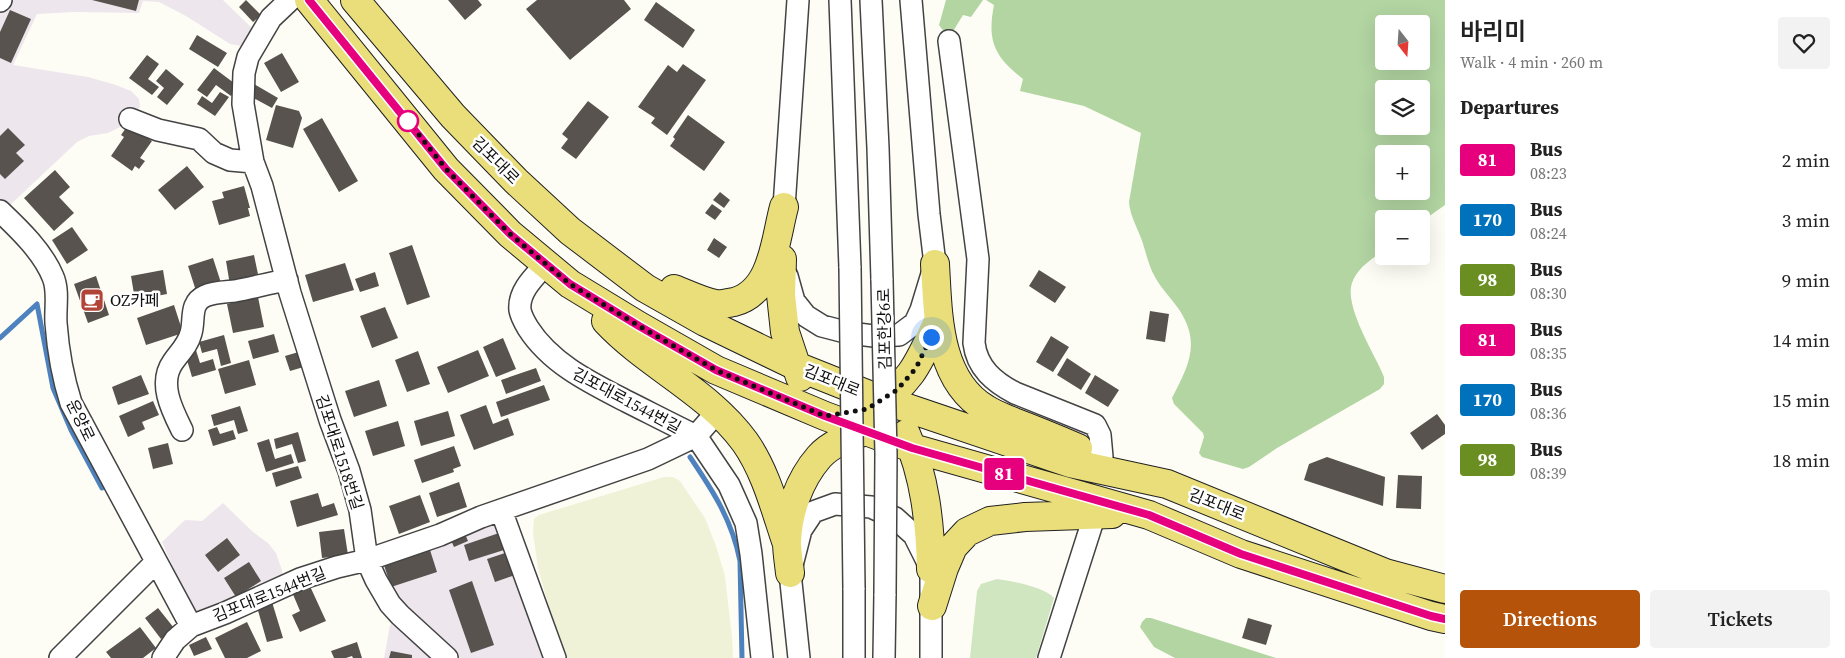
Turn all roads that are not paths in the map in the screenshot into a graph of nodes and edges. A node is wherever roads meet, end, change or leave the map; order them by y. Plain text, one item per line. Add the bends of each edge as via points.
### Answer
1 (290, 0) edge
2 (309, 0) edge
3 (355, 0) edge
4 (798, 0) edge
5 (840, 0) edge
6 (871, 0) edge
7 (911, 0) edge
8 (949, 41) dead end
9 (130, 119) dead end
10 (253, 162) junction
11 (784, 207) junction
12 (0, 211) edge
13 (602, 256) junction
14 (782, 259) junction
15 (545, 264) junction
16 (935, 264) junction
17 (287, 280) junction
18 (570, 284) junction
19 (938, 321) junction
20 (796, 366) junction
21 (884, 400) junction
22 (717, 412) junction
23 (825, 416) junction
24 (931, 416) junction
25 (901, 422) junction
26 (182, 430) dead end
27 (866, 431) junction
28 (696, 436) junction
29 (912, 448) junction
30 (1102, 457) junction
31 (1167, 484) junction
32 (501, 510) junction
33 (1095, 514) junction
34 (1149, 515) junction
35 (787, 544) junction
36 (367, 560) junction
37 (156, 562) junction
38 (931, 569) junction
39 (790, 573) junction
40 (1445, 589) edge
41 (932, 606) junction
42 (1445, 619) edge
43 (191, 626) junction
44 (60, 658) edge
45 (163, 658) edge
46 (447, 658) edge
47 (555, 658) edge
48 (762, 658) edge
49 (798, 658) edge
50 (854, 658) edge
51 (884, 658) edge
52 (932, 658) edge
53 (1049, 658) edge

1 - 10 street, 김포대로1518번길 via 271,18 248,57 244,73 243,104
2 - 15 main road via 446,169 510,234
3 - 13 main road, 김포대로 via 453,116 516,181
4 - 11 street
5 - 50 street, 김포한강6로, bridge via 850,268
6 - 51 street, 김포한강6로, bridge via 886,454
7 - 16 street
8 - 30 street via 978,259 976,356 986,373 1015,394 1095,425 1100,435
9 - 10 street via 158,130 200,139 214,152 230,160
10 - 17 street, 김포대로1518번길
11 - 13 main road via 762,283 734,302 716,304 702,300
11 - 14 street
12 - 37 street, 운양로 via 16,225 47,264 53,277 60,352 71,403
13 - 20 main road, 김포대로 via 654,293 705,322
14 - 16 street via 794,302 806,316 822,326 874,336 899,335 915,323
14 - 20 main road via 785,332
15 - 18 main road
15 - 28 street, 김포대로1544번길 via 521,298 520,311 536,341 576,374
16 - 19 main road
17 - 26 street via 215,293 196,302 190,337 167,377 171,407
17 - 36 street, 김포대로1518번길 via 349,471 360,510
18 - 22 main road via 609,325
18 - 23 main road via 716,370
19 - 21 main road via 916,368
19 - 30 main road via 952,370 971,399 988,411
20 - 21 main road, 김포대로
20 - 23 main road via 803,385
21 - 23 main road via 867,409
21 - 24 main road, 김포대로
21 - 25 main road
22 - 28 street
22 - 35 main road via 744,441 758,463
23 - 27 main road
24 - 25 main road
24 - 31 main road, 김포대로 via 1070,463
25 - 27 main road
25 - 29 main road
27 - 29 main road
27 - 35 main road via 846,438 820,456 805,477 796,496
28 - 32 street, 김포대로1544번길 via 648,459
28 - 48 street via 729,485 746,523
29 - 34 main road
29 - 38 main road via 925,498
30 - 31 main road
31 - 40 main road, 김포대로 via 1385,573
32 - 36 street, 김포대로1544번길
32 - 47 street
33 - 34 main road
33 - 41 main road via 990,521 967,532 953,547
33 - 53 street
34 - 42 main road via 1241,554
35 - 39 main road
36 - 43 street, 김포대로1544번길 via 300,579
36 - 46 street, 김포대로1518번길 via 390,604
37 - 43 street, 운양로
37 - 44 street
38 - 39 street via 914,535 895,518 871,507 835,504 813,512 801,530
38 - 41 street
39 - 49 street
41 - 52 street
43 - 45 street, 김포대로1544번길 via 175,640

